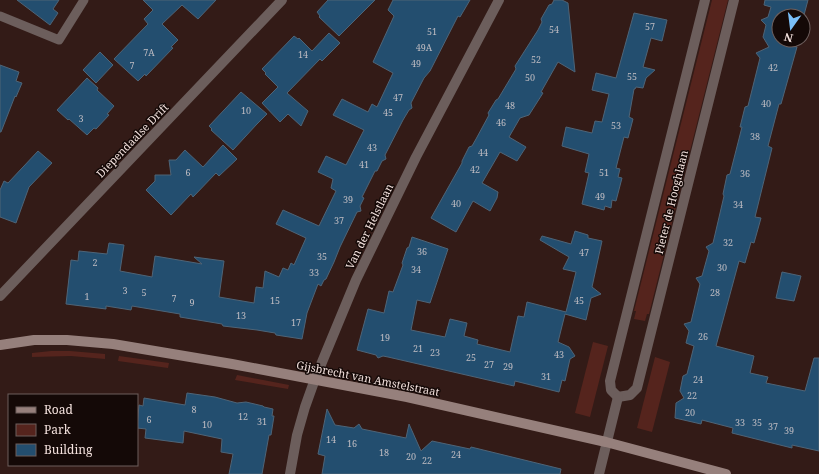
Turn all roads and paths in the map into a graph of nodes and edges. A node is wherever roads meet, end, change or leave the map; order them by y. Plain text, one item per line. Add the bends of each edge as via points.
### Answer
1 (84, 0) edge
2 (282, 0) edge
3 (499, 0) edge
4 (705, 0) edge
5 (734, 0) edge
6 (0, 16) edge
7 (0, 296) edge
8 (0, 345) edge
9 (315, 379) junction
10 (618, 397) junction
11 (606, 442) junction
12 (290, 474) edge
13 (599, 474) edge
14 (726, 474) edge

1 - 6 lane via 59,40
2 - 7 street, Diependaalse Drift
3 - 9 street, Van der Helstlaan via 416,157 356,280
4 - 10 street, Pieter de Hooghlaan via 610,381 611,390
5 - 10 street, Pieter de Hooghlaan via 637,388 630,395
8 - 9 street, Gijsbrecht van Amstelstraat via 34,340 113,344
9 - 11 street, Gijsbrecht van Amstelstraat
9 - 12 street, Van der Helstlaan via 297,435
10 - 11 street
11 - 13 street
11 - 14 street, Gijsbrecht van Amstelstraat

